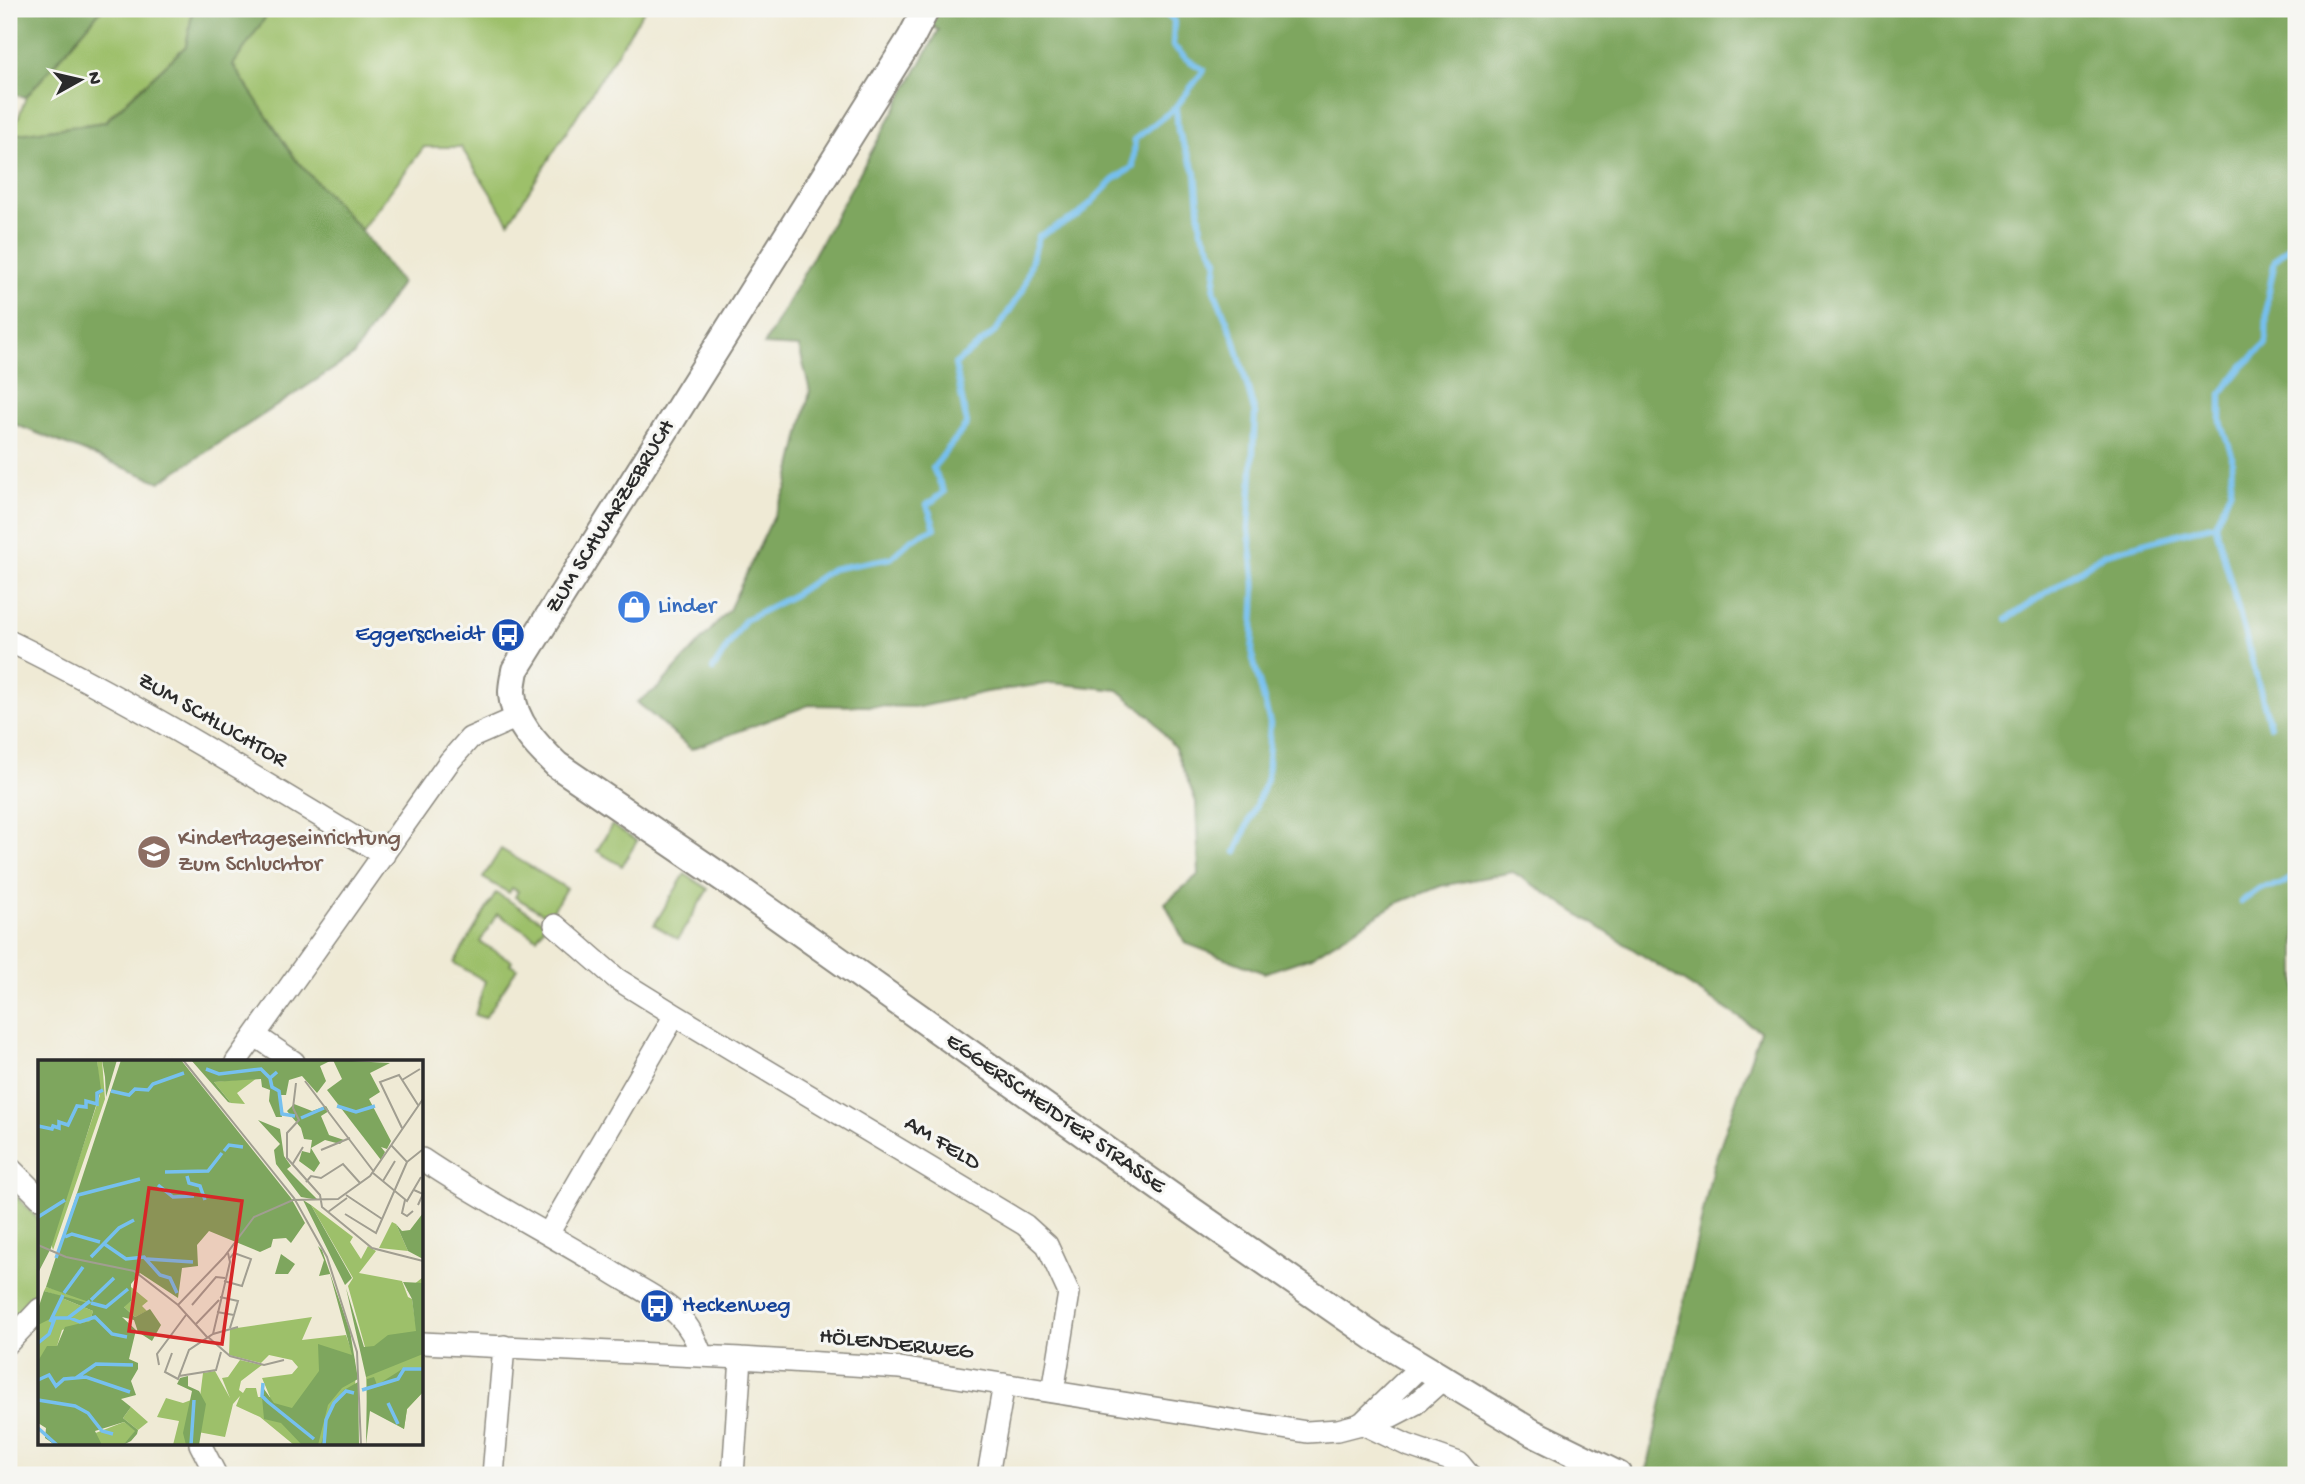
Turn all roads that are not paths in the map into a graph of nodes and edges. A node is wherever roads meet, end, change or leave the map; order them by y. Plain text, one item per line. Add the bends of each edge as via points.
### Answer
1 (926, 9) edge
2 (9, 641) edge
3 (518, 718) junction
4 (384, 855) junction
5 (555, 925) dead end
6 (674, 1015) junction
7 (256, 1036) junction
8 (238, 1060) edge
9 (291, 1060) edge
10 (424, 1160) edge
11 (9, 1167) edge
12 (38, 1196) edge
13 (548, 1234) junction
14 (38, 1311) edge
15 (9, 1342) edge
16 (424, 1343) edge
17 (504, 1346) junction
18 (702, 1356) junction
19 (741, 1358) junction
20 (1433, 1372) junction
21 (1004, 1384) junction
22 (1053, 1392) junction
23 (1361, 1423) junction
24 (201, 1446) edge
25 (216, 1475) edge
26 (494, 1475) edge
27 (733, 1475) edge
28 (988, 1475) edge
29 (1469, 1475) edge
30 (1618, 1475) edge

1 - 3 street, ZUM SCHWARZEBRUCH via 515,670 512,692
2 - 4 street, ZUM SCHLUCHTOR via 179,730
3 - 4 street via 470,738
3 - 20 street, EGGERSCHEIDTER STRASSE via 535,744 557,765 1191,1210
4 - 7 street
5 - 6 street, AM FELD via 617,979
6 - 13 street
6 - 22 street, AM FELD via 1026,1225 1047,1245 1069,1293
7 - 8 street
7 - 9 street
10 - 13 street
11 - 12 street
13 - 18 street via 679,1316 693,1333
14 - 15 street
16 - 17 street, HÖLENDERWEG
17 - 18 street, HÖLENDERWEG
17 - 26 street
18 - 19 street, HÖLENDERWEG
19 - 21 street, HÖLENDERWEG via 900,1368
19 - 27 street
20 - 23 street, HÖLENDERWEG via 1403,1411
20 - 30 street, EGGERSCHEIDTER STRASSE via 1533,1433
21 - 22 street, HÖLENDERWEG
21 - 28 street
22 - 23 street, HÖLENDERWEG via 1295,1431 1323,1432
23 - 29 street via 1459,1463
24 - 25 street

